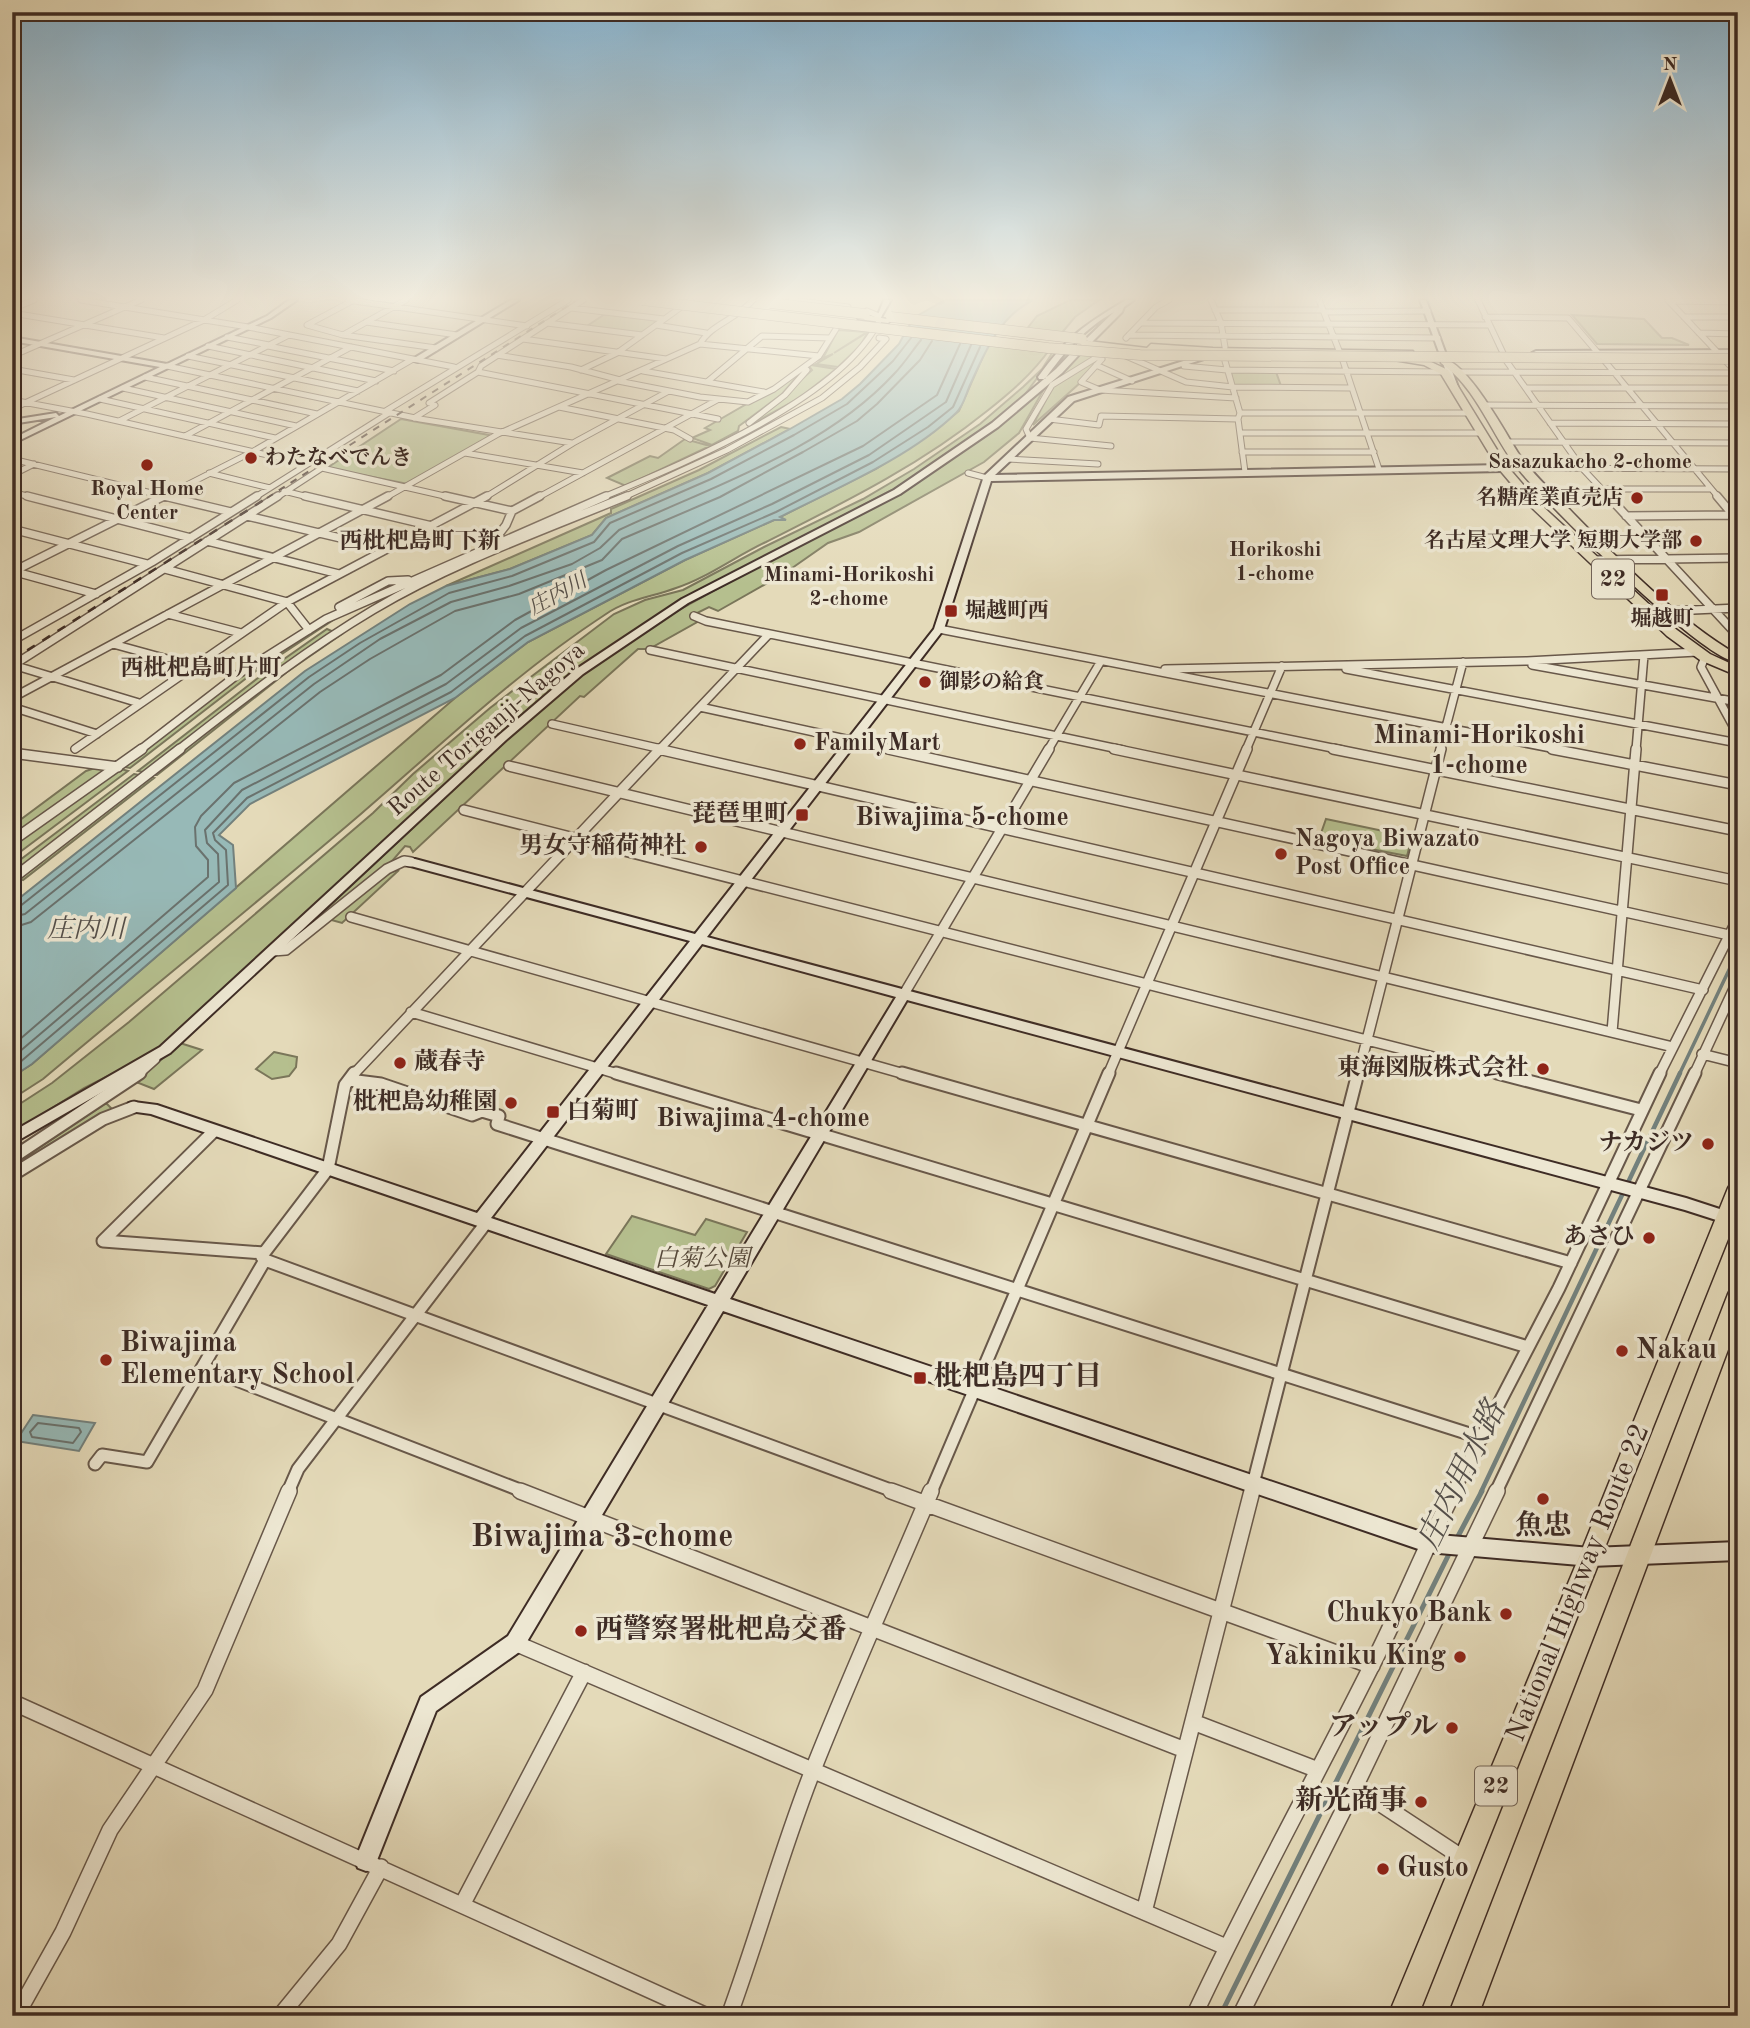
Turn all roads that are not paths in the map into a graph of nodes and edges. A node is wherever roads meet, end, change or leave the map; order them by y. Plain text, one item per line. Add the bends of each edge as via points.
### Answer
1 (43, 395) edge
2 (110, 395) edge
3 (156, 395) edge
4 (172, 395) edge
5 (228, 395) edge
6 (263, 395) edge
7 (302, 395) edge
8 (351, 395) edge
9 (413, 395) edge
10 (442, 395) edge
11 (588, 395) edge
12 (601, 395) edge
13 (662, 395) edge
14 (686, 395) edge
15 (758, 395) edge
16 (785, 395) edge
17 (807, 395) edge
18 (826, 395) edge
19 (1032, 395) edge
20 (1040, 395) edge
21 (1085, 395) edge
22 (1179, 395) edge
23 (1235, 395) edge
24 (1353, 395) edge
25 (1460, 395) edge
26 (1474, 395) edge
27 (1531, 395) edge
28 (1634, 395) edge
29 (167, 397) junction
30 (1236, 398) junction
31 (100, 399) junction
32 (718, 399) junction
33 (12, 400) edge
34 (253, 400) junction
35 (338, 402) junction
36 (26, 403) junction
37 (646, 403) junction
38 (1482, 405) junction
39 (1538, 405) junction
40 (1643, 406) junction
41 (1738, 406) edge
42 (558, 407) junction
43 (12, 409) edge
44 (144, 409) junction
45 (73, 412) junction
46 (231, 412) junction
47 (694, 412) junction
48 (386, 413) junction
49 (1360, 413) junction
50 (1471, 413) junction
51 (317, 414) junction
52 (1239, 416) junction
53 (414, 418) junction
54 (617, 419) junction
55 (718, 419) dead end
56 (1049, 419) junction
57 (118, 421) junction
58 (12, 422) edge
59 (1550, 423) junction
60 (209, 424) junction
61 (1657, 424) junction
62 (1738, 424) edge
63 (296, 426) junction
64 (664, 429) junction
65 (746, 430) junction
66 (1241, 433) junction
67 (1367, 433) junction
68 (1479, 433) junction
69 (498, 434) junction
70 (185, 436) junction
71 (275, 438) junction
72 (1030, 438) junction
73 (690, 439) dead end
74 (12, 442) edge
75 (573, 443) junction
76 (1505, 443) junction
77 (1563, 443) junction
78 (1674, 443) junction
79 (1738, 443) edge
80 (1093, 446) junction
81 (1111, 446) dead end
82 (252, 452) junction
83 (1242, 452) junction
84 (1374, 452) junction
85 (464, 453) junction
86 (12, 459) edge
87 (1007, 459) junction
88 (34, 464) junction
89 (307, 464) junction
90 (1098, 464) junction
91 (537, 465) junction
92 (1503, 468) junction
93 (1523, 468) junction
94 (1582, 468) junction
95 (1695, 468) junction
96 (1738, 468) edge
97 (1379, 469) junction
98 (1245, 472) junction
99 (209, 473) junction
100 (583, 473) junction
101 (968, 473) dead end
102 (12, 475) edge
103 (1103, 475) junction
104 (987, 478) junction
105 (405, 487) junction
106 (270, 488) junction
107 (1601, 489) junction
108 (1711, 489) junction
109 (284, 491) junction
110 (12, 492) edge
111 (618, 492) junction
112 (164, 496) junction
113 (475, 503) junction
114 (363, 510) junction
115 (512, 511) junction
116 (231, 512) junction
117 (247, 516) junction
118 (1626, 516) junction
119 (1736, 518) edge
120 (118, 519) junction
121 (432, 526) junction
122 (12, 529) edge
123 (319, 533) junction
124 (500, 533) junction
125 (191, 538) junction
126 (207, 541) junction
127 (69, 543) junction
128 (490, 545) junction
129 (387, 549) junction
130 (273, 558) junction
131 (1665, 558) junction
132 (1738, 558) edge
133 (1612, 559) junction
134 (1593, 561) junction
135 (148, 564) junction
136 (165, 569) junction
137 (13, 571) edge
138 (339, 575) junction
139 (223, 584) junction
140 (96, 594) junction
141 (287, 602) junction
142 (1713, 608) junction
143 (1738, 608) edge
144 (1671, 611) junction
145 (168, 614) junction
146 (694, 616) dead end
147 (939, 629) junction
148 (309, 630) junction
149 (242, 633) junction
150 (769, 634) junction
151 (1738, 636) edge
152 (12, 641) edge
153 (113, 644) junction
154 (650, 650) dead end
155 (1701, 654) junction
156 (1644, 655) junction
157 (1101, 661) junction
158 (1527, 661) junction
159 (1738, 661) edge
160 (1463, 662) junction
161 (912, 663) junction
162 (1327, 665) junction
163 (13, 666) edge
164 (193, 666) junction
165 (1282, 666) junction
166 (736, 669) junction
167 (1147, 670) junction
168 (1738, 672) edge
169 (51, 677) junction
170 (1641, 685) junction
171 (1456, 690) junction
172 (1270, 694) junction
173 (1079, 697) junction
174 (12, 698) edge
175 (1718, 699) junction
176 (884, 700) junction
177 (1738, 702) edge
178 (139, 703) junction
179 (12, 707) edge
180 (700, 707) junction
181 (552, 724) dead end
182 (1638, 724) junction
183 (1446, 728) junction
184 (1254, 733) junction
185 (97, 734) junction
186 (1738, 735) edge
187 (1056, 737) junction
188 (852, 741) junction
189 (1738, 743) edge
190 (75, 749) dead end
191 (660, 749) junction
192 (12, 753) edge
193 (509, 765) dead end
194 (1634, 765) junction
195 (118, 767) junction
196 (1436, 770) junction
197 (1236, 775) junction
198 (1030, 781) junction
199 (818, 785) junction
200 (1738, 785) edge
201 (620, 792) junction
202 (1631, 809) junction
203 (464, 810) dead end
204 (1424, 814) junction
205 (1216, 822) junction
206 (1002, 828) junction
207 (1738, 831) edge
208 (783, 832) junction
209 (576, 838) junction
210 (12, 841) edge
211 (1627, 857) junction
212 (411, 862) joint
213 (1412, 865) junction
214 (1194, 872) junction
215 (973, 877) junction
216 (12, 879) edge
217 (745, 881) junction
218 (1738, 881) edge
219 (524, 893) junction
220 (1622, 912) junction
221 (351, 917) dead end
222 (1738, 918) edge
223 (1398, 920) junction
224 (1172, 926) junction
225 (941, 932) junction
226 (1734, 937) edge
227 (700, 940) junction
228 (273, 951) junction
229 (470, 951) junction
230 (1617, 971) junction
231 (1383, 977) junction
232 (1738, 980) edge
233 (1147, 984) junction
234 (1703, 990) junction
235 (904, 995) junction
236 (651, 1002) junction
237 (411, 1012) junction
238 (1612, 1032) junction
239 (1367, 1040) junction
240 (1673, 1047) junction
241 (165, 1050) junction
242 (1118, 1052) junction
243 (1702, 1054) junction
244 (863, 1062) junction
245 (1738, 1063) edge
246 (599, 1069) junction
247 (349, 1080) junction
248 (134, 1107) joint
249 (1641, 1110) junction
250 (1349, 1114) junction
251 (1086, 1125) junction
252 (213, 1132) junction
253 (819, 1135) junction
254 (12, 1139) edge
255 (544, 1139) junction
256 (12, 1158) edge
257 (328, 1169) junction
258 (12, 1175) edge
259 (1612, 1184) junction
260 (1738, 1188) edge
261 (1636, 1191) junction
262 (1328, 1194) junction
263 (1053, 1205) junction
264 (772, 1212) junction
265 (1732, 1219) edge
266 (483, 1222) junction
267 (265, 1256) junction
268 (1571, 1263) junction
269 (1306, 1281) junction
270 (1016, 1290) junction
271 (1738, 1294) edge
272 (718, 1303) junction
273 (415, 1317) junction
274 (1528, 1347) junction
275 (203, 1367) junction
276 (1282, 1375) junction
277 (974, 1389) junction
278 (657, 1404) junction
279 (338, 1418) junction
280 (1482, 1438) junction
281 (95, 1464) dead end
282 (1254, 1484) junction
283 (925, 1503) junction
284 (590, 1517) junction
285 (1430, 1543) junction
286 (1467, 1547) junction
287 (1738, 1551) edge
288 (1638, 1556) junction
289 (1591, 1557) junction
290 (1221, 1611) junction
291 (873, 1627) junction
292 (516, 1643) junction
293 (1372, 1666) junction
294 (584, 1672) junction
295 (12, 1702) edge
296 (1193, 1722) junction
297 (1185, 1751) junction
298 (154, 1767) junction
299 (813, 1769) junction
300 (1318, 1770) junction
301 (1355, 1787) junction
302 (1466, 1860) junction
303 (373, 1863) junction
304 (462, 1905) junction
305 (1144, 1912) junction
306 (1226, 1947) junction
307 (16, 2016) edge
308 (280, 2016) edge
309 (706, 2016) edge
310 (729, 2016) edge
311 (1194, 2016) edge
312 (1240, 2016) edge
313 (1403, 2016) edge
314 (1463, 2016) edge

1 - 36 street
2 - 31 street
3 - 29 street
4 - 29 street
5 - 34 street
6 - 34 street
7 - 35 street
8 - 35 street
9 - 48 street
10 - 53 street
11 - 42 street
12 - 37 street
13 - 37 street
14 - 32 street
15 - 32 street via 741,403
16 - 65 street via 744,427
17 - 65 street
18 - 216 street via 687,470 435,578 374,609 281,670
19 - 228 street, Route Toriganji-Nagoya via 979,438 897,492 685,601 579,672
20 - 72 street via 1027,429
21 - 56 street via 1071,399
22 - 30 street
23 - 30 street
24 - 49 street
25 - 50 highway, 22
26 - 38 highway, 22
27 - 39 street
28 - 40 street
29 - 44 street
29 - 46 street
30 - 52 street
31 - 44 street
31 - 45 street
32 - 47 street
33 - 36 street
34 - 46 street
34 - 51 street
35 - 48 street
35 - 51 street
36 - 43 street
36 - 45 street
37 - 47 street
37 - 54 street
38 - 39 street
38 - 76 highway, 22
39 - 40 street
39 - 59 street
40 - 41 street
40 - 61 street
42 - 54 street
42 - 69 street
44 - 57 street
44 - 60 street
45 - 57 street
45 - 58 street
45 - 74 street
46 - 60 street
46 - 63 street
47 - 55 street
47 - 64 street
48 - 53 street
48 - 89 street
49 - 50 street
49 - 52 street
49 - 67 street
50 - 68 highway, 22
51 - 63 street
52 - 56 street via 1101,416 1100,425
52 - 66 street
53 - 69 street
54 - 64 street
54 - 75 street
56 - 72 street
57 - 70 street
59 - 61 street
59 - 77 street
60 - 70 street
60 - 71 street
61 - 62 street
61 - 78 street
63 - 71 street
64 - 73 street
64 - 100 street
65 - 111 street
66 - 67 street
66 - 83 street
67 - 68 street
67 - 84 street
68 - 92 highway, 22
69 - 75 street
69 - 85 street
70 - 82 street
71 - 82 street
72 - 80 street
72 - 87 street
75 - 91 street
76 - 77 street
76 - 93 highway, 22
77 - 78 street
77 - 94 street
78 - 79 street
78 - 95 street
80 - 81 street
80 - 90 street
82 - 89 street
82 - 99 street
83 - 84 street
83 - 98 street
84 - 97 street
85 - 91 street
85 - 105 street
86 - 88 street
87 - 90 street
87 - 104 street
88 - 102 street
88 - 112 street
89 - 106 street
90 - 103 street
91 - 100 street
91 - 113 street
92 - 93 street
92 - 97 street
92 - 134 highway, 22
93 - 94 street
93 - 133 highway, 22
94 - 95 street
94 - 107 street
95 - 96 street
95 - 108 street
97 - 98 street
98 - 103 street
99 - 106 street
99 - 112 street
100 - 115 street
101 - 104 street
103 - 104 street
104 - 147 street
105 - 109 street via 321,468
105 - 113 street
105 - 114 street
106 - 116 street
107 - 108 street
107 - 118 street
108 - 119 street
109 - 114 street
109 - 117 street
110 - 120 street
111 - 124 street via 585,499
111 - 128 street
112 - 116 street
112 - 120 street
113 - 115 street
113 - 121 street
114 - 121 street
114 - 123 street
115 - 124 street
116 - 125 street
117 - 123 street
117 - 126 street
118 - 119 street
118 - 131 street
120 - 125 street
120 - 127 street
121 - 129 street
122 - 127 street
123 - 129 street
123 - 130 street
124 - 128 street
125 - 135 street
126 - 130 street
126 - 136 street
127 - 135 street
127 - 137 street
128 - 148 street
129 - 138 street
130 - 138 street
130 - 139 street
131 - 132 street
131 - 133 street
131 - 142 street
133 - 134 street
133 - 144 highway, 22
134 - 155 highway, 22
135 - 140 street
136 - 139 street
136 - 163 street
137 - 140 street
138 - 141 street
139 - 141 street
139 - 145 street
140 - 152 street
141 - 148 street
141 - 149 street
142 - 143 street
142 - 144 street
142 - 151 street
144 - 159 highway, 22 via 1708,643
145 - 149 street
145 - 153 street
146 - 150 street
147 - 157 street
147 - 161 street
148 - 195 street via 237,675
149 - 164 street
150 - 161 street
150 - 166 street
153 - 164 street
153 - 169 street
154 - 166 street
155 - 156 street
155 - 168 highway, 22
155 - 175 street via 1701,667
156 - 158 street
156 - 170 street
157 - 167 street
157 - 173 street
158 - 160 street
158 - 170 street
160 - 162 street
160 - 171 street
161 - 173 street
161 - 176 street
162 - 165 street
162 - 171 street
163 - 169 street
164 - 178 street
165 - 167 street
165 - 172 street
166 - 176 street
166 - 180 street
167 - 172 street
169 - 174 street
169 - 178 street
170 - 175 street
170 - 182 street
171 - 182 street
171 - 183 street
172 - 183 street
172 - 184 street
173 - 184 street
173 - 187 street
175 - 177 street
175 - 186 street
176 - 187 street
176 - 188 street
178 - 185 street
179 - 185 street
180 - 188 street
180 - 191 street
181 - 191 street
182 - 189 street
182 - 194 street
183 - 194 street
183 - 196 street
184 - 196 street
184 - 197 street
185 - 190 street
187 - 197 street
187 - 198 street
188 - 198 street
188 - 199 street
191 - 199 street
191 - 201 street
192 - 195 street
193 - 201 street
194 - 200 street
194 - 202 street
195 - 210 street
196 - 202 street
196 - 204 street
197 - 204 street
197 - 205 street
198 - 205 street
198 - 206 street
199 - 206 street
199 - 208 street
201 - 208 street
201 - 209 street
202 - 207 street
202 - 211 street
203 - 209 street
204 - 211 street
204 - 213 street
205 - 213 street
205 - 214 street
206 - 214 street
206 - 215 street
208 - 215 street
208 - 217 street
209 - 217 street
209 - 219 street
211 - 218 street
211 - 220 street
212 - 219 street
212 - 228 street via 387,869 286,950
213 - 220 street
213 - 223 street
214 - 223 street
214 - 224 street
215 - 224 street
215 - 225 street
217 - 225 street
217 - 227 street
219 - 227 street
219 - 229 street
220 - 226 street
220 - 230 street
221 - 229 street
222 - 226 street
223 - 230 street
223 - 231 street
224 - 231 street
224 - 233 street
225 - 233 street
225 - 235 street
226 - 234 street
227 - 235 street
227 - 236 street
228 - 241 street, Route Toriganji-Nagoya
229 - 236 street
229 - 237 street
230 - 234 street
230 - 238 street
231 - 238 street
231 - 239 street
232 - 243 street
233 - 239 street
233 - 242 street
234 - 240 street
235 - 242 street
235 - 244 street
236 - 244 street
236 - 246 street
237 - 246 street
237 - 247 street
238 - 240 street
239 - 249 street
239 - 250 street
240 - 249 street
241 - 254 street, Route Toriganji-Nagoya
241 - 256 street via 139,1074
242 - 250 street
242 - 251 street
243 - 245 street
243 - 261 street
244 - 251 street
244 - 253 street
246 - 253 street
246 - 255 street
247 - 255 street via 381,1084 472,1115 482,1111 499,1116 497,1124
247 - 257 street
248 - 252 street via 152,1109
248 - 258 street via 103,1119
249 - 259 street
250 - 259 street
250 - 262 street
251 - 262 street
251 - 263 street
252 - 257 street
252 - 267 street via 103,1241
253 - 263 street
253 - 264 street
255 - 264 street
255 - 266 street
257 - 266 street
257 - 267 street
259 - 261 street
259 - 268 street
260 - 265 highway, National Highway Route 22 / 22
261 - 265 street
261 - 286 street
262 - 268 street
262 - 269 street
263 - 269 street
263 - 270 street
264 - 270 street
264 - 272 street
265 - 289 highway, National Highway Route 22 / 22
266 - 272 street
266 - 273 street
267 - 273 street
267 - 275 street
268 - 274 street
269 - 274 street
269 - 276 street
270 - 276 street
270 - 277 street
271 - 288 highway, National Highway Route 22 / 22
272 - 277 street
272 - 278 street
273 - 278 street
273 - 279 street
274 - 280 street
275 - 279 street
275 - 281 street via 147,1462 102,1455
276 - 280 street
276 - 282 street
277 - 282 street
277 - 283 street
278 - 283 street
278 - 284 street
279 - 284 street
279 - 298 street via 298,1469 205,1690
280 - 285 street
282 - 285 street
282 - 290 street
283 - 290 street
283 - 291 street
284 - 291 street
284 - 292 street
285 - 286 street
285 - 293 street
286 - 289 street
286 - 301 street
287 - 288 street
288 - 289 street
288 - 314 highway, National Highway Route 22 / 22
289 - 302 highway, National Highway Route 22 / 22
290 - 293 street
290 - 296 street
291 - 297 street
291 - 299 street
292 - 294 street
292 - 303 street via 428,1704
293 - 300 street
294 - 299 street
294 - 304 street
295 - 298 street
296 - 297 street
296 - 300 street
297 - 305 street
298 - 303 street
298 - 307 street via 110,1830 63,1932
299 - 305 street
299 - 310 street
300 - 306 street
301 - 302 street
301 - 312 street
302 - 313 highway, National Highway Route 22 / 22
303 - 304 street
303 - 308 street via 339,1944
304 - 309 street
305 - 306 street
306 - 311 street

